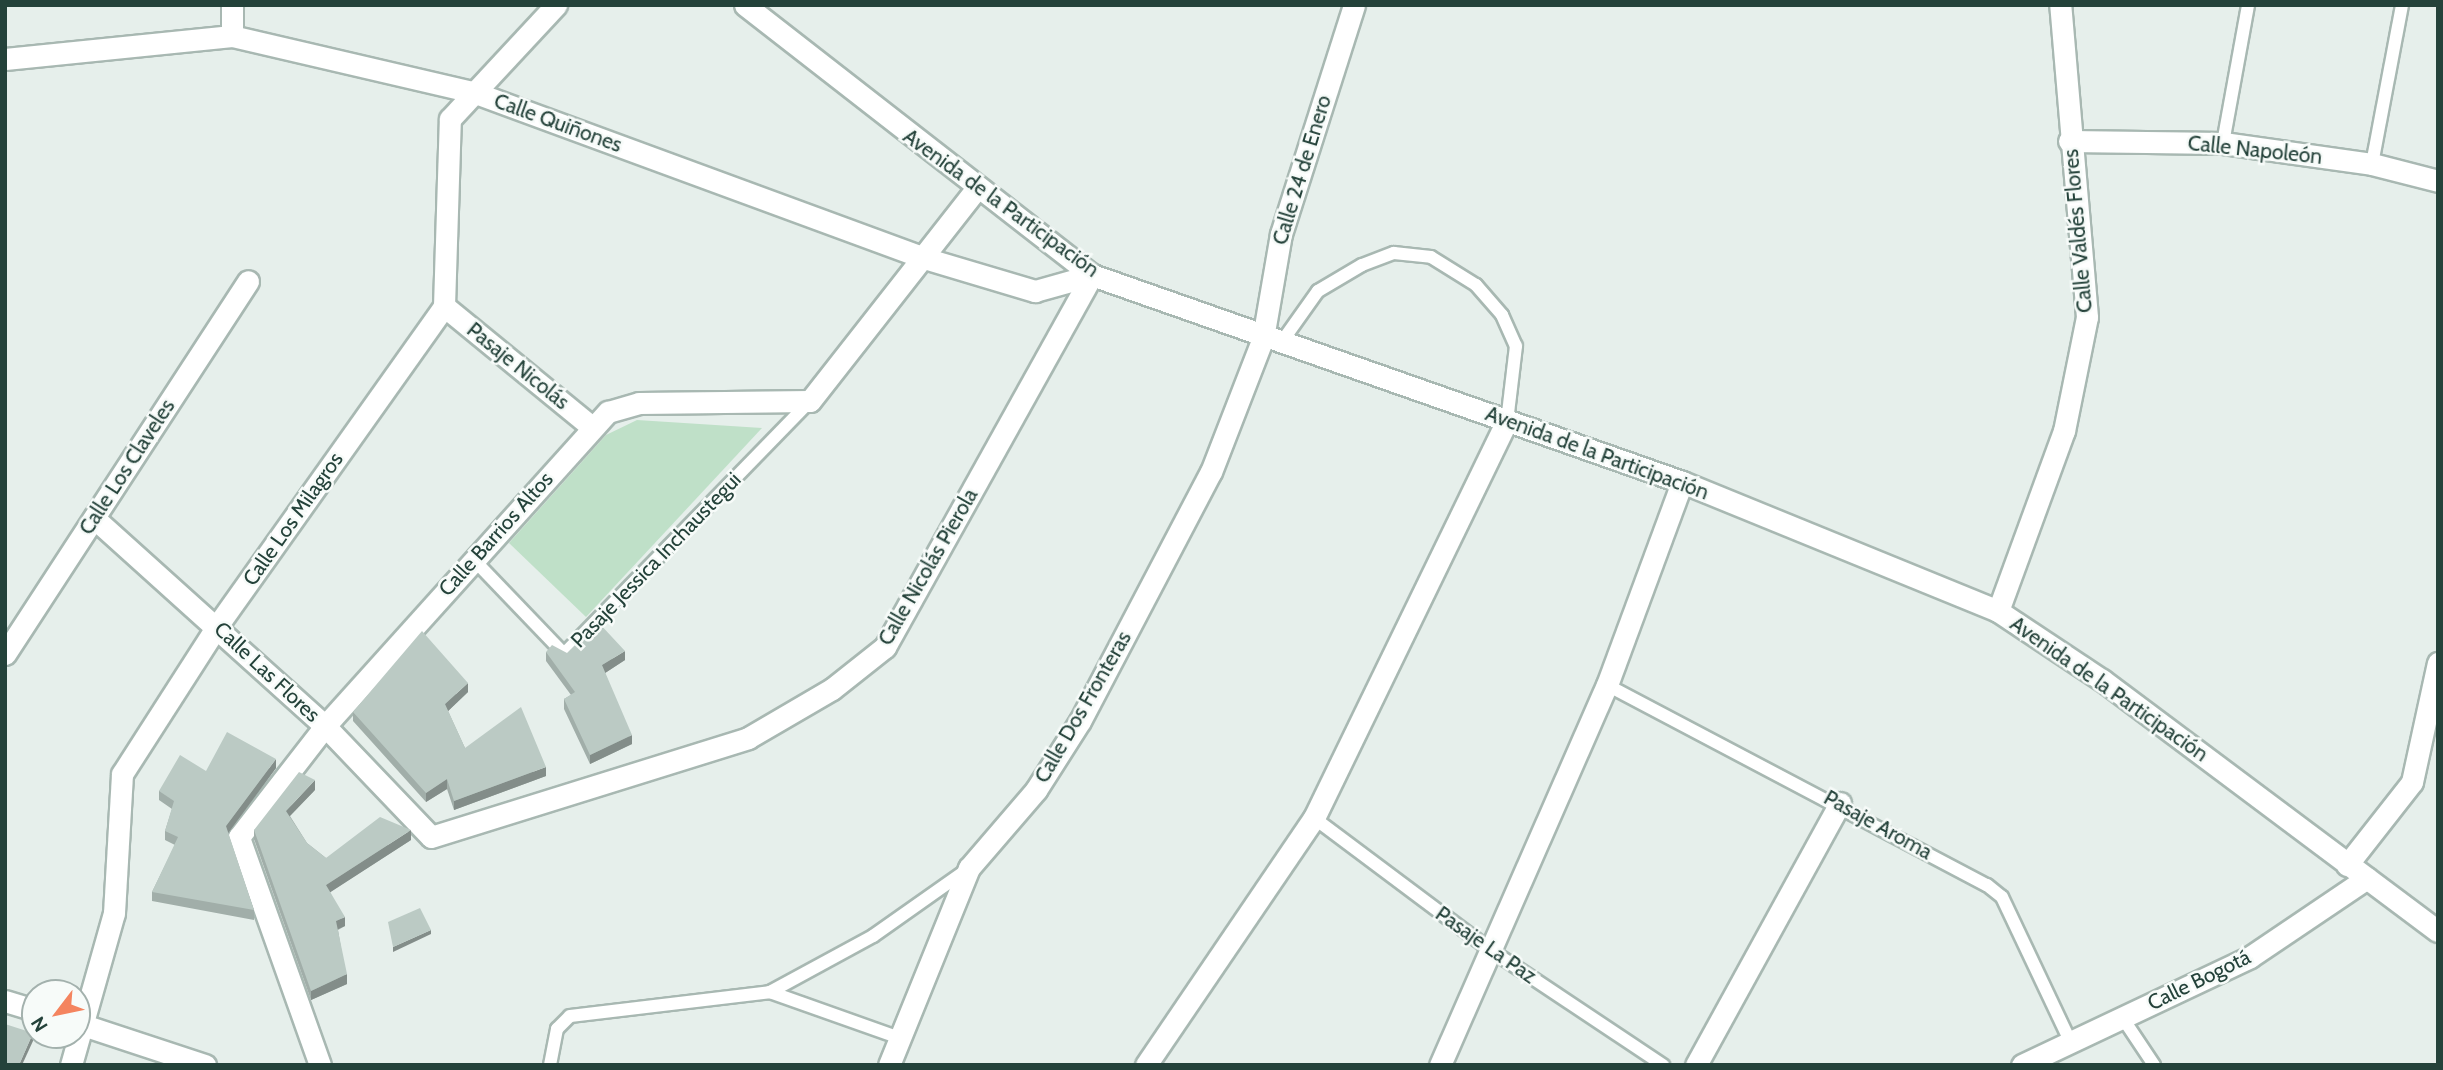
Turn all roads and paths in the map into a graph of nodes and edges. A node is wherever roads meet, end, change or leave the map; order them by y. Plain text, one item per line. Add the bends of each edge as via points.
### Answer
1 (232, 5) edge
2 (556, 5) edge
3 (745, 5) edge
4 (1354, 5) edge
5 (2060, 5) edge
6 (2248, 5) edge
7 (2402, 5) edge
8 (232, 36) junction
9 (5, 59) edge
10 (473, 92) junction
11 (2069, 141) junction
12 (2223, 143) junction
13 (2372, 164) junction
14 (2438, 181) edge
15 (976, 189) junction
16 (924, 258) junction
17 (1093, 275) junction
18 (248, 281) dead end
19 (444, 306) junction
20 (1272, 340) junction
21 (810, 401) junction
22 (1507, 421) junction
23 (592, 426) junction
24 (1682, 482) junction
25 (93, 518) junction
26 (474, 560) junction
27 (1998, 611) junction
28 (217, 626) junction
29 (5, 654) edge
30 (2438, 663) edge
31 (1607, 685) junction
32 (325, 726) junction
33 (1840, 803) junction
34 (1314, 818) junction
35 (431, 837) joint
36 (2347, 865) junction
37 (969, 869) junction
38 (2367, 878) junction
39 (2438, 931) edge
40 (1492, 951) junction
41 (91, 986) edge
42 (770, 992) junction
43 (2122, 1017) junction
44 (91, 1028) edge
45 (900, 1038) junction
46 (2071, 1043) junction
47 (205, 1065) edge
48 (320, 1065) edge
49 (550, 1065) edge
50 (890, 1065) edge
51 (1146, 1065) edge
52 (1440, 1065) edge
53 (1663, 1065) edge
54 (1696, 1065) edge
55 (2022, 1065) edge
56 (2154, 1065) edge

1 - 8 street
2 - 10 street
3 - 15 street, Avenida de la Participación
4 - 20 street, Calle 24 de Enero via 1280,234
5 - 11 street, Calle Valdés Flores
6 - 12 lane
7 - 13 lane
8 - 9 street, Calle Quiñones
8 - 10 street, Calle Quiñones
10 - 16 street, Calle Quiñones
10 - 19 street via 450,119
11 - 12 street, Calle Napoleón
11 - 27 street, Calle Valdés Flores via 2088,317 2064,431
12 - 13 street, Calle Napoleón
13 - 14 street, Calle Napoleón
15 - 16 street
15 - 17 street, Avenida de la Participación
16 - 17 street, Calle Quiñones via 1035,290
16 - 21 street
17 - 20 street, Avenida de la Participación
17 - 35 street, Calle Nicolás Pierola via 885,647 832,689 748,738
18 - 25 street, Calle Los Claveles
19 - 23 street, Pasaje Nicolás
19 - 28 street, Calle Los Milagros
20 - 22 street, Avenida de la Participación
20 - 22 lane via 1318,291 1362,265 1394,253 1431,257 1476,285 1507,325 1516,346
20 - 37 street, Calle Dos Fronteras via 1211,472 1080,721 1036,790
21 - 23 street, Calle Barrios Altos via 639,403 608,412
21 - 26 lane, Pasaje Jessica Inchaustegui via 564,654
22 - 24 street, Avenida de la Participación
22 - 34 street
23 - 26 street, Calle Barrios Altos
24 - 27 street, Avenida de la Participación
24 - 31 street
25 - 28 street, Calle Las Flores
25 - 29 street, Calle Los Claveles
26 - 32 street, Calle Barrios Altos
27 - 36 street, Avenida de la Participación via 2102,680
28 - 32 street, Calle Las Flores
28 - 41 street, Calle Los Milagros via 122,774 114,913
30 - 36 street via 2413,782
31 - 33 lane, Pasaje Aroma
31 - 40 street
32 - 35 street, Calle Las Flores
32 - 48 street, Calle Barrios Altos via 239,837
33 - 46 lane, Pasaje Aroma via 2002,897
33 - 54 street
34 - 40 lane, Pasaje La Paz
34 - 51 street
36 - 38 street, Avenida de la Participación
37 - 42 lane via 873,936
37 - 45 street, Calle Dos Fronteras
38 - 39 street, Avenida de la Participación
38 - 43 street, Calle Bogotá via 2250,957
40 - 52 street
40 - 53 lane, Pasaje La Paz
42 - 45 lane
42 - 49 lane via 570,1016 556,1029
43 - 46 street, Calle Bogotá
43 - 56 lane
44 - 47 street
45 - 50 street, Calle Dos Fronteras
46 - 55 street, Calle Bogotá

